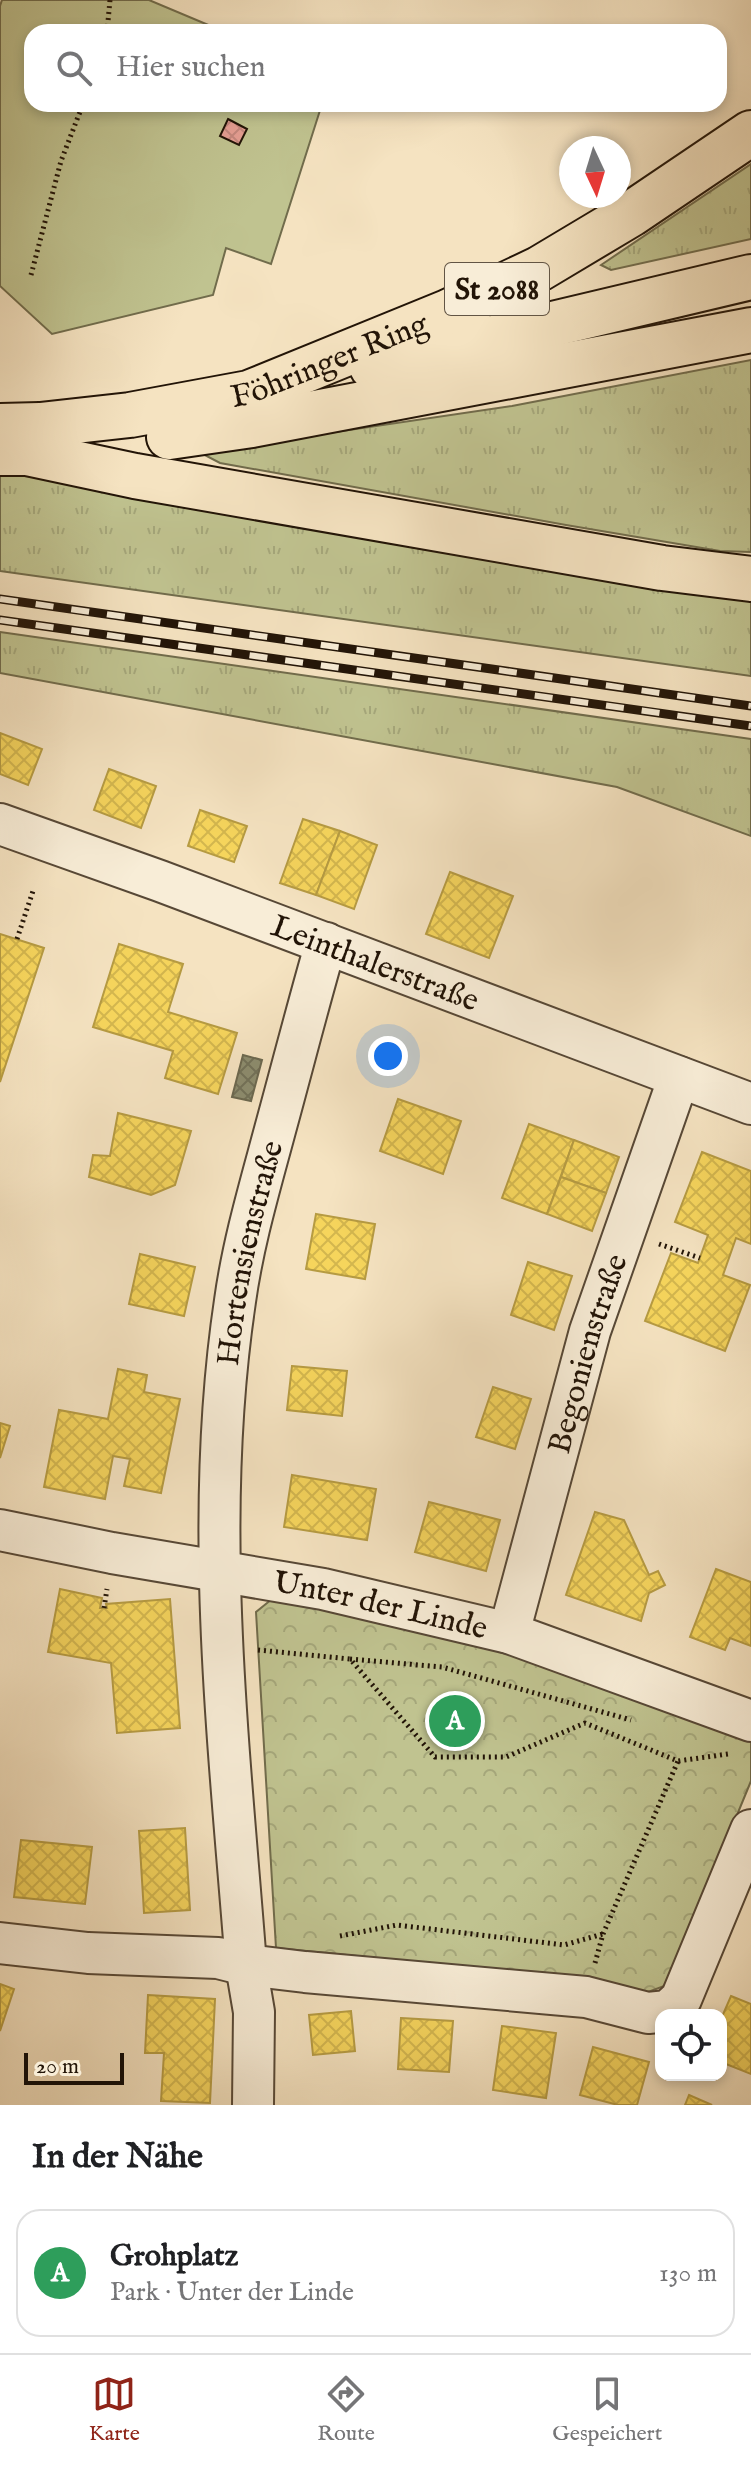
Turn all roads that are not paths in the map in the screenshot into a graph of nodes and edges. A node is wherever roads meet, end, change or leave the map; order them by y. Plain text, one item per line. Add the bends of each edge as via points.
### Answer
1 (751, 133) edge
2 (751, 277) edge
3 (751, 330) edge
4 (249, 393) junction
5 (9, 444) edge
6 (751, 579) edge
7 (0, 824) edge
8 (326, 943) junction
9 (679, 1077) junction
10 (751, 1104) edge
11 (0, 1530) edge
12 (219, 1572) junction
13 (509, 1633) junction
14 (737, 1734) edge
15 (751, 1830) edge
16 (0, 1943) edge
17 (246, 1965) junction
18 (253, 2105) edge

1 - 4 highway, Föhringer Ring / St 2088 via 539,269
2 - 4 highway
3 - 5 highway via 252,425 143,441
4 - 5 highway, Föhringer Ring / St 2088 via 40,425
5 - 6 highway via 135,476 647,566
7 - 8 street, Leinthalerstraße
8 - 9 street, Leinthalerstraße
8 - 12 street, Hortensienstraße via 250,1221 235,1300 224,1401
9 - 10 street, Leinthalerstraße
9 - 13 street, Begonienstraße via 590,1331
11 - 12 street, Unter der Linde
12 - 13 street, Unter der Linde via 323,1589
12 - 17 street, Hortensienstraße
13 - 14 street, Unter der Linde
15 - 17 street via 681,1999 668,2011 648,2013 586,1997
16 - 17 street via 218,1958
17 - 18 street, Hortensienstraße via 254,2012

